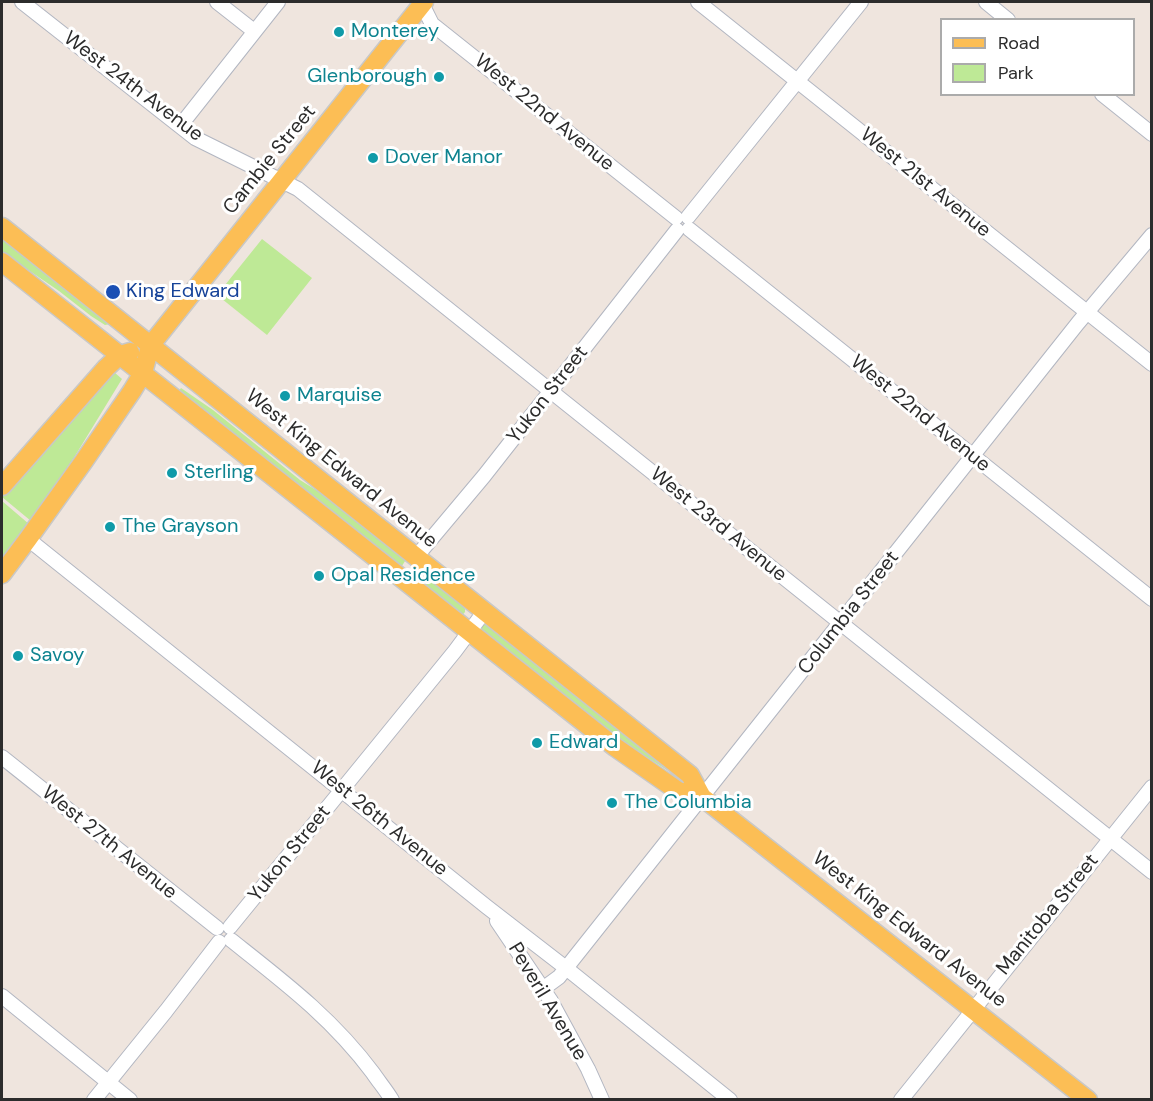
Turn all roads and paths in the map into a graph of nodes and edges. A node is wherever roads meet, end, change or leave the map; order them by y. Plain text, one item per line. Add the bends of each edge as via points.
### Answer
1 (22, 2) edge
2 (217, 2) edge
3 (278, 2) edge
4 (423, 2) edge
5 (698, 2) edge
6 (861, 2) edge
7 (986, 2) edge
8 (1006, 18) edge
9 (254, 31) junction
10 (797, 81) junction
11 (1104, 96) edge
12 (180, 126) junction
13 (1152, 134) edge
14 (281, 181) junction
15 (683, 224) junction
16 (2, 227) edge
17 (1152, 235) edge
18 (2, 262) edge
19 (1087, 312) junction
20 (150, 346) junction
21 (120, 355) junction
22 (1152, 364) edge
23 (143, 373) junction
24 (550, 392) junction
25 (973, 456) junction
26 (2, 486) edge
27 (28, 539) junction
28 (416, 557) junction
29 (2, 574) edge
30 (1152, 599) edge
31 (484, 612) junction
32 (840, 624) junction
33 (469, 631) junction
34 (2, 757) edge
35 (1152, 787) edge
36 (342, 790) junction
37 (702, 797) junction
38 (1110, 839) junction
39 (1152, 872) edge
40 (487, 907) junction
41 (224, 934) junction
42 (566, 968) junction
43 (544, 988) junction
44 (2, 996) edge
45 (973, 1009) junction
46 (108, 1082) junction
47 (94, 1100) edge
48 (130, 1100) edge
49 (392, 1100) edge
50 (602, 1100) edge
51 (730, 1100) edge
52 (900, 1100) edge
53 (1088, 1100) edge

1 - 12 street, West 24th Avenue
2 - 9 street
3 - 9 street
4 - 14 main road, Cambie Street
4 - 15 street, West 22nd Avenue via 432,24
5 - 10 street, West 21st Avenue
6 - 10 street, Yukon Street
7 - 8 street
9 - 12 street
10 - 15 street, Yukon Street
10 - 19 street, West 21st Avenue
11 - 13 street
12 - 14 street, West 24th Avenue via 195,138
14 - 20 main road, Cambie Street
14 - 24 street, West 23rd Avenue via 298,189
15 - 24 street, Yukon Street
15 - 25 street, West 22nd Avenue
16 - 20 main road, West King Edward Avenue
17 - 19 street, Columbia Street
18 - 21 main road, West King Edward Avenue
19 - 22 street, West 21st Avenue
19 - 25 street, Columbia Street
20 - 21 main road
20 - 23 main road, Cambie Street
20 - 28 main road, West King Edward Avenue
21 - 23 main road, West King Edward Avenue
21 - 26 main road
23 - 27 main road, Cambie Street
23 - 33 main road, West King Edward Avenue
24 - 28 street, Yukon Street
24 - 32 street, West 23rd Avenue
25 - 30 street, West 22nd Avenue
25 - 32 street, Columbia Street
27 - 29 main road, Cambie Street
27 - 36 street, West 26th Avenue
28 - 31 main road, West King Edward Avenue
31 - 33 street, Yukon Street
31 - 37 main road, West King Edward Avenue via 690,775
32 - 37 street, Columbia Street
32 - 38 street, West 23rd Avenue
33 - 36 street, Yukon Street
33 - 37 main road, West King Edward Avenue via 615,747 678,791
34 - 41 street, West 27th Avenue
35 - 38 street, Manitoba Street
36 - 40 street, West 26th Avenue
36 - 41 street, Yukon Street
37 - 42 street, Columbia Street
37 - 45 main road, West King Edward Avenue
38 - 39 street, West 23rd Avenue
38 - 45 street, Manitoba Street
40 - 42 street, West 26th Avenue
40 - 43 street, Peveril Avenue
41 - 46 street, Yukon Street
41 - 49 street, West 27th Avenue via 329,1021
42 - 43 street, Columbia Street
42 - 51 street, West 26th Avenue
43 - 50 street, Peveril Avenue
44 - 46 street
45 - 52 street, Manitoba Street
45 - 53 main road, West King Edward Avenue
46 - 47 street, Yukon Street
46 - 48 street

